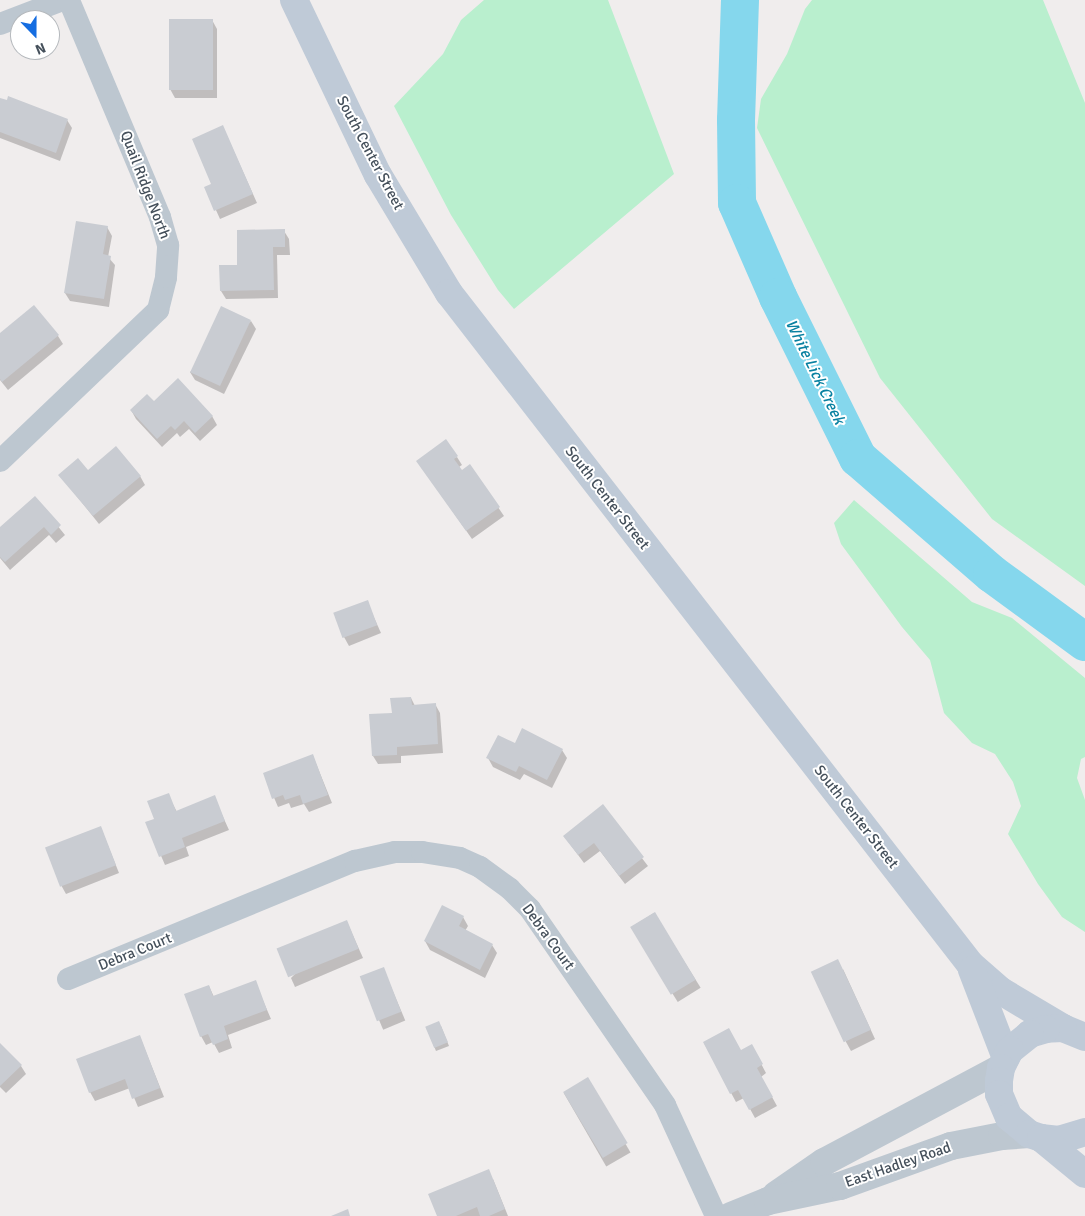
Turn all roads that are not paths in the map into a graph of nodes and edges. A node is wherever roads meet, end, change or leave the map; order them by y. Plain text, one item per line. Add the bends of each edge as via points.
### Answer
1 (63, 0) edge
2 (69, 0) edge
3 (294, 0) edge
4 (0, 24) edge
5 (0, 462) edge
6 (970, 964) junction
7 (68, 979) dead end
8 (1078, 1033) edge
9 (1003, 1063) junction
10 (1085, 1132) edge
11 (1035, 1136) junction
12 (1085, 1174) edge
13 (768, 1201) junction
14 (716, 1216) edge
15 (731, 1216) edge

1 - 4 street
2 - 5 street, Quail Ridge North via 160,216 168,245 166,276 158,310
3 - 6 main road, South Center Street via 378,175 449,293
6 - 8 main road, South Center Street via 1002,991
6 - 9 main road, South Center Street
7 - 14 street, Debra Court via 355,862 395,852 460,858 480,867 530,909 665,1105
8 - 9 main road via 1046,1029 1030,1034 1016,1044
9 - 11 main road via 999,1094 1003,1106 1018,1127
9 - 13 street, East Hadley Road via 824,1162
10 - 11 main road via 1068,1138
11 - 12 main road
11 - 13 street, East Hadley Road via 1002,1136 958,1144 840,1186
13 - 15 street, East Hadley Road

